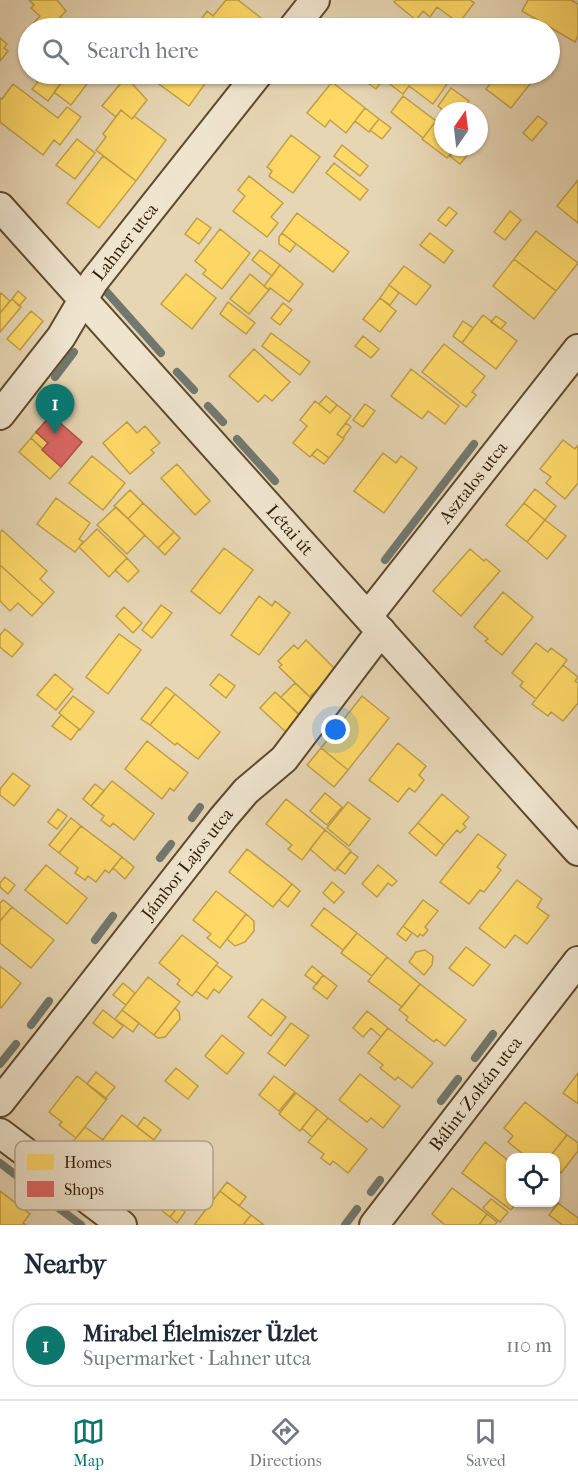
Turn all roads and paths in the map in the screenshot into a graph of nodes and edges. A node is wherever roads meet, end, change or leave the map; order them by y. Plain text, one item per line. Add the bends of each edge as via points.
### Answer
1 (315, 0) edge
2 (301, 18) edge
3 (250, 84) edge
4 (0, 207) edge
5 (83, 299) junction
6 (578, 349) edge
7 (0, 415) edge
8 (374, 624) junction
9 (578, 851) edge
10 (578, 961) edge
11 (0, 1102) edge
12 (0, 1133) edge
13 (15, 1144) edge
14 (102, 1210) edge
15 (122, 1225) edge
16 (374, 1225) edge

1 - 2 street
3 - 5 street, Lahner utca
4 - 5 street, Létai út
5 - 7 street, Lahner utca via 61,337
5 - 8 street, Létai út
6 - 8 street, Asztalos utca
8 - 9 street, Létai út
8 - 11 street, Jámbor Lajos utca via 284,759 246,790
10 - 16 street, Bálint Zoltán utca
12 - 13 street
14 - 15 street

